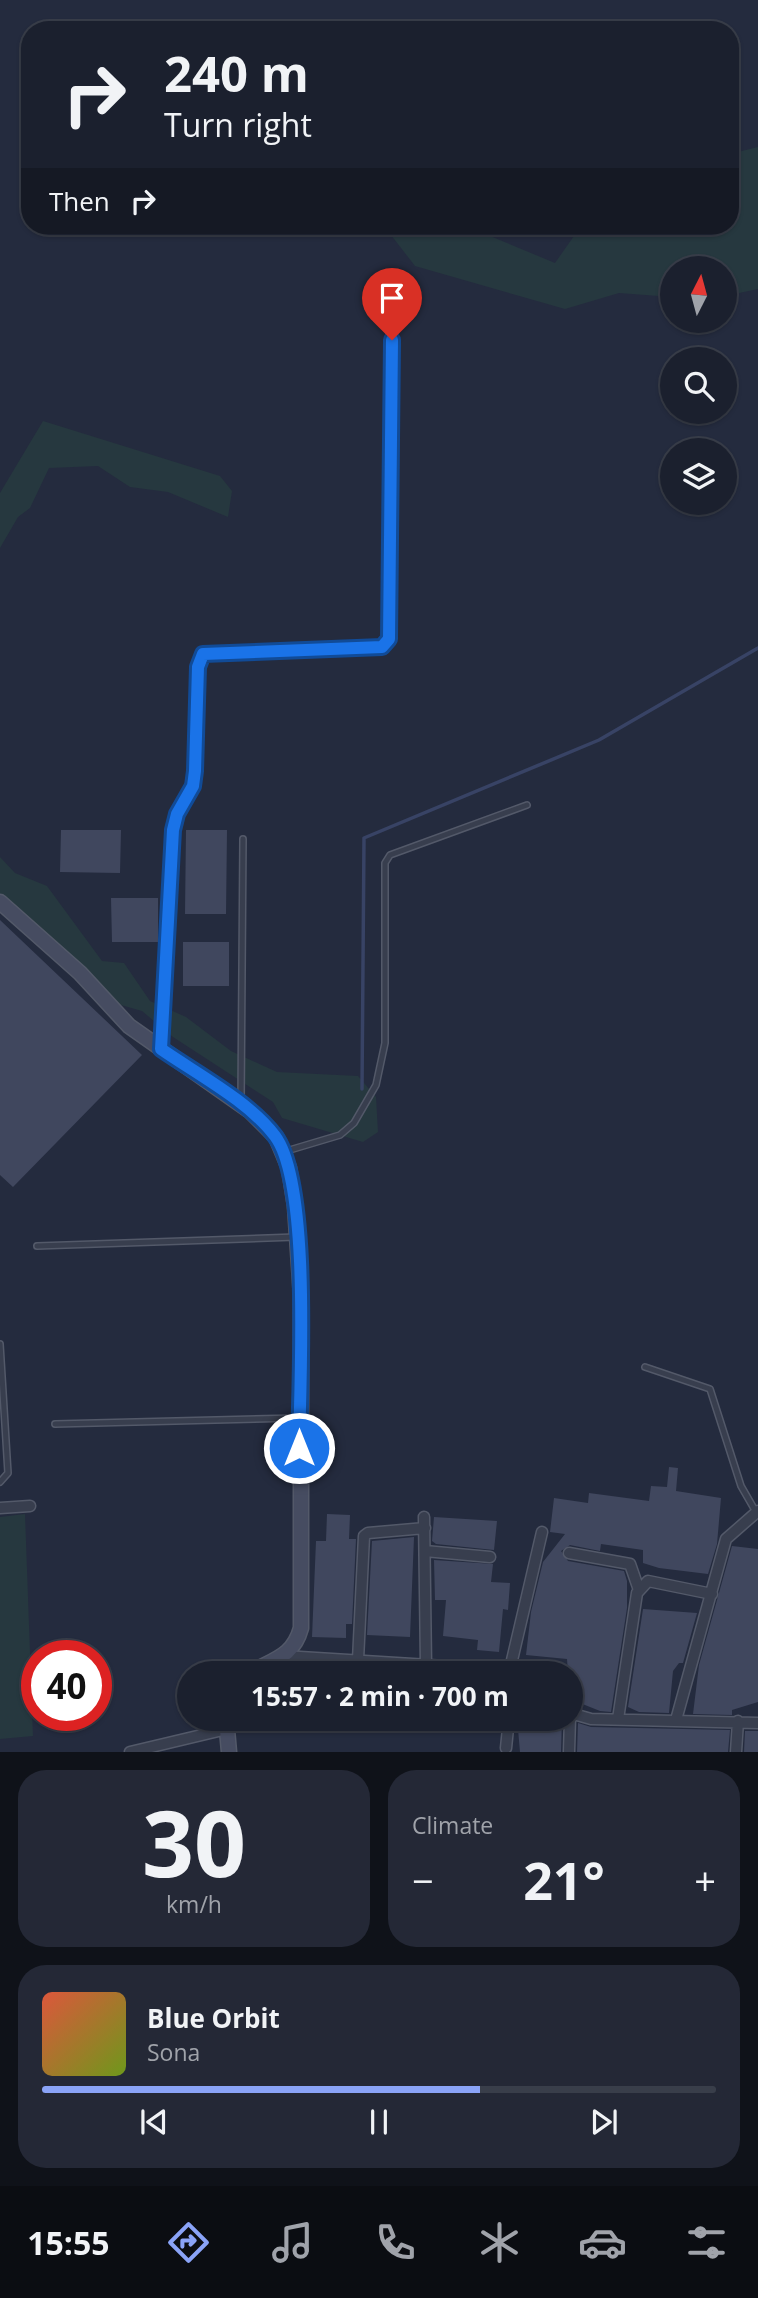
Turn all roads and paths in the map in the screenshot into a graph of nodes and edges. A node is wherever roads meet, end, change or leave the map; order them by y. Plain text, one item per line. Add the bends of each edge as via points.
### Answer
1 (392, 287) dead end
2 (527, 805) dead end
3 (243, 839) dead end
4 (0, 902) edge
5 (161, 1049) junction
6 (241, 1105) junction
7 (282, 1152) junction
8 (297, 1237) junction
9 (37, 1246) dead end
10 (0, 1344) edge
11 (645, 1367) dead end
12 (299, 1419) junction
13 (55, 1424) dead end
14 (0, 1482) edge
15 (0, 1502) edge
16 (30, 1506) dead end
17 (0, 1508) edge
18 (757, 1511) edge
19 (542, 1532) dead end
20 (425, 1551) junction
21 (569, 1553) dead end
22 (491, 1557) dead end
23 (639, 1590) junction
24 (712, 1594) junction
25 (284, 1656) junction
26 (358, 1660) junction
27 (274, 1661) edge
28 (372, 1661) edge
29 (426, 1661) edge
30 (511, 1661) edge
31 (583, 1716) edge
32 (618, 1719) junction
33 (677, 1720) junction
34 (738, 1721) junction
35 (758, 1723) edge
36 (205, 1731) edge
37 (228, 1731) edge
38 (508, 1731) edge
39 (570, 1731) edge
40 (506, 1748) dead end
41 (147, 1750) edge
42 (130, 1752) edge
43 (229, 1752) edge
44 (569, 1752) edge
45 (736, 1752) edge

1 - 5 street via 389,639 382,647 210,652 199,660 193,786 173,830
2 - 7 lane via 390,855 385,863 385,1043 376,1085 354,1123 340,1135
3 - 6 lane
4 - 5 street via 80,973 129,1026
5 - 6 street
6 - 7 street via 276,1137
7 - 8 street via 289,1168
8 - 9 lane
8 - 12 street
10 - 14 lane via 8,1473
11 - 18 lane via 710,1390 741,1486
12 - 13 lane
12 - 25 street via 301,1628 297,1644
15 - 17 lane
16 - 17 street
18 - 24 street via 726,1539
19 - 30 street
20 - 22 street
20 - 26 street via 424,1522 364,1536
20 - 29 street
21 - 23 street via 630,1564
23 - 24 street via 648,1581
23 - 32 street
24 - 33 street
25 - 26 street
25 - 27 street
26 - 28 street
31 - 32 street
32 - 33 street
33 - 34 street
34 - 35 street
34 - 45 street
36 - 41 street
37 - 43 street
38 - 40 street
39 - 44 street
41 - 42 street

